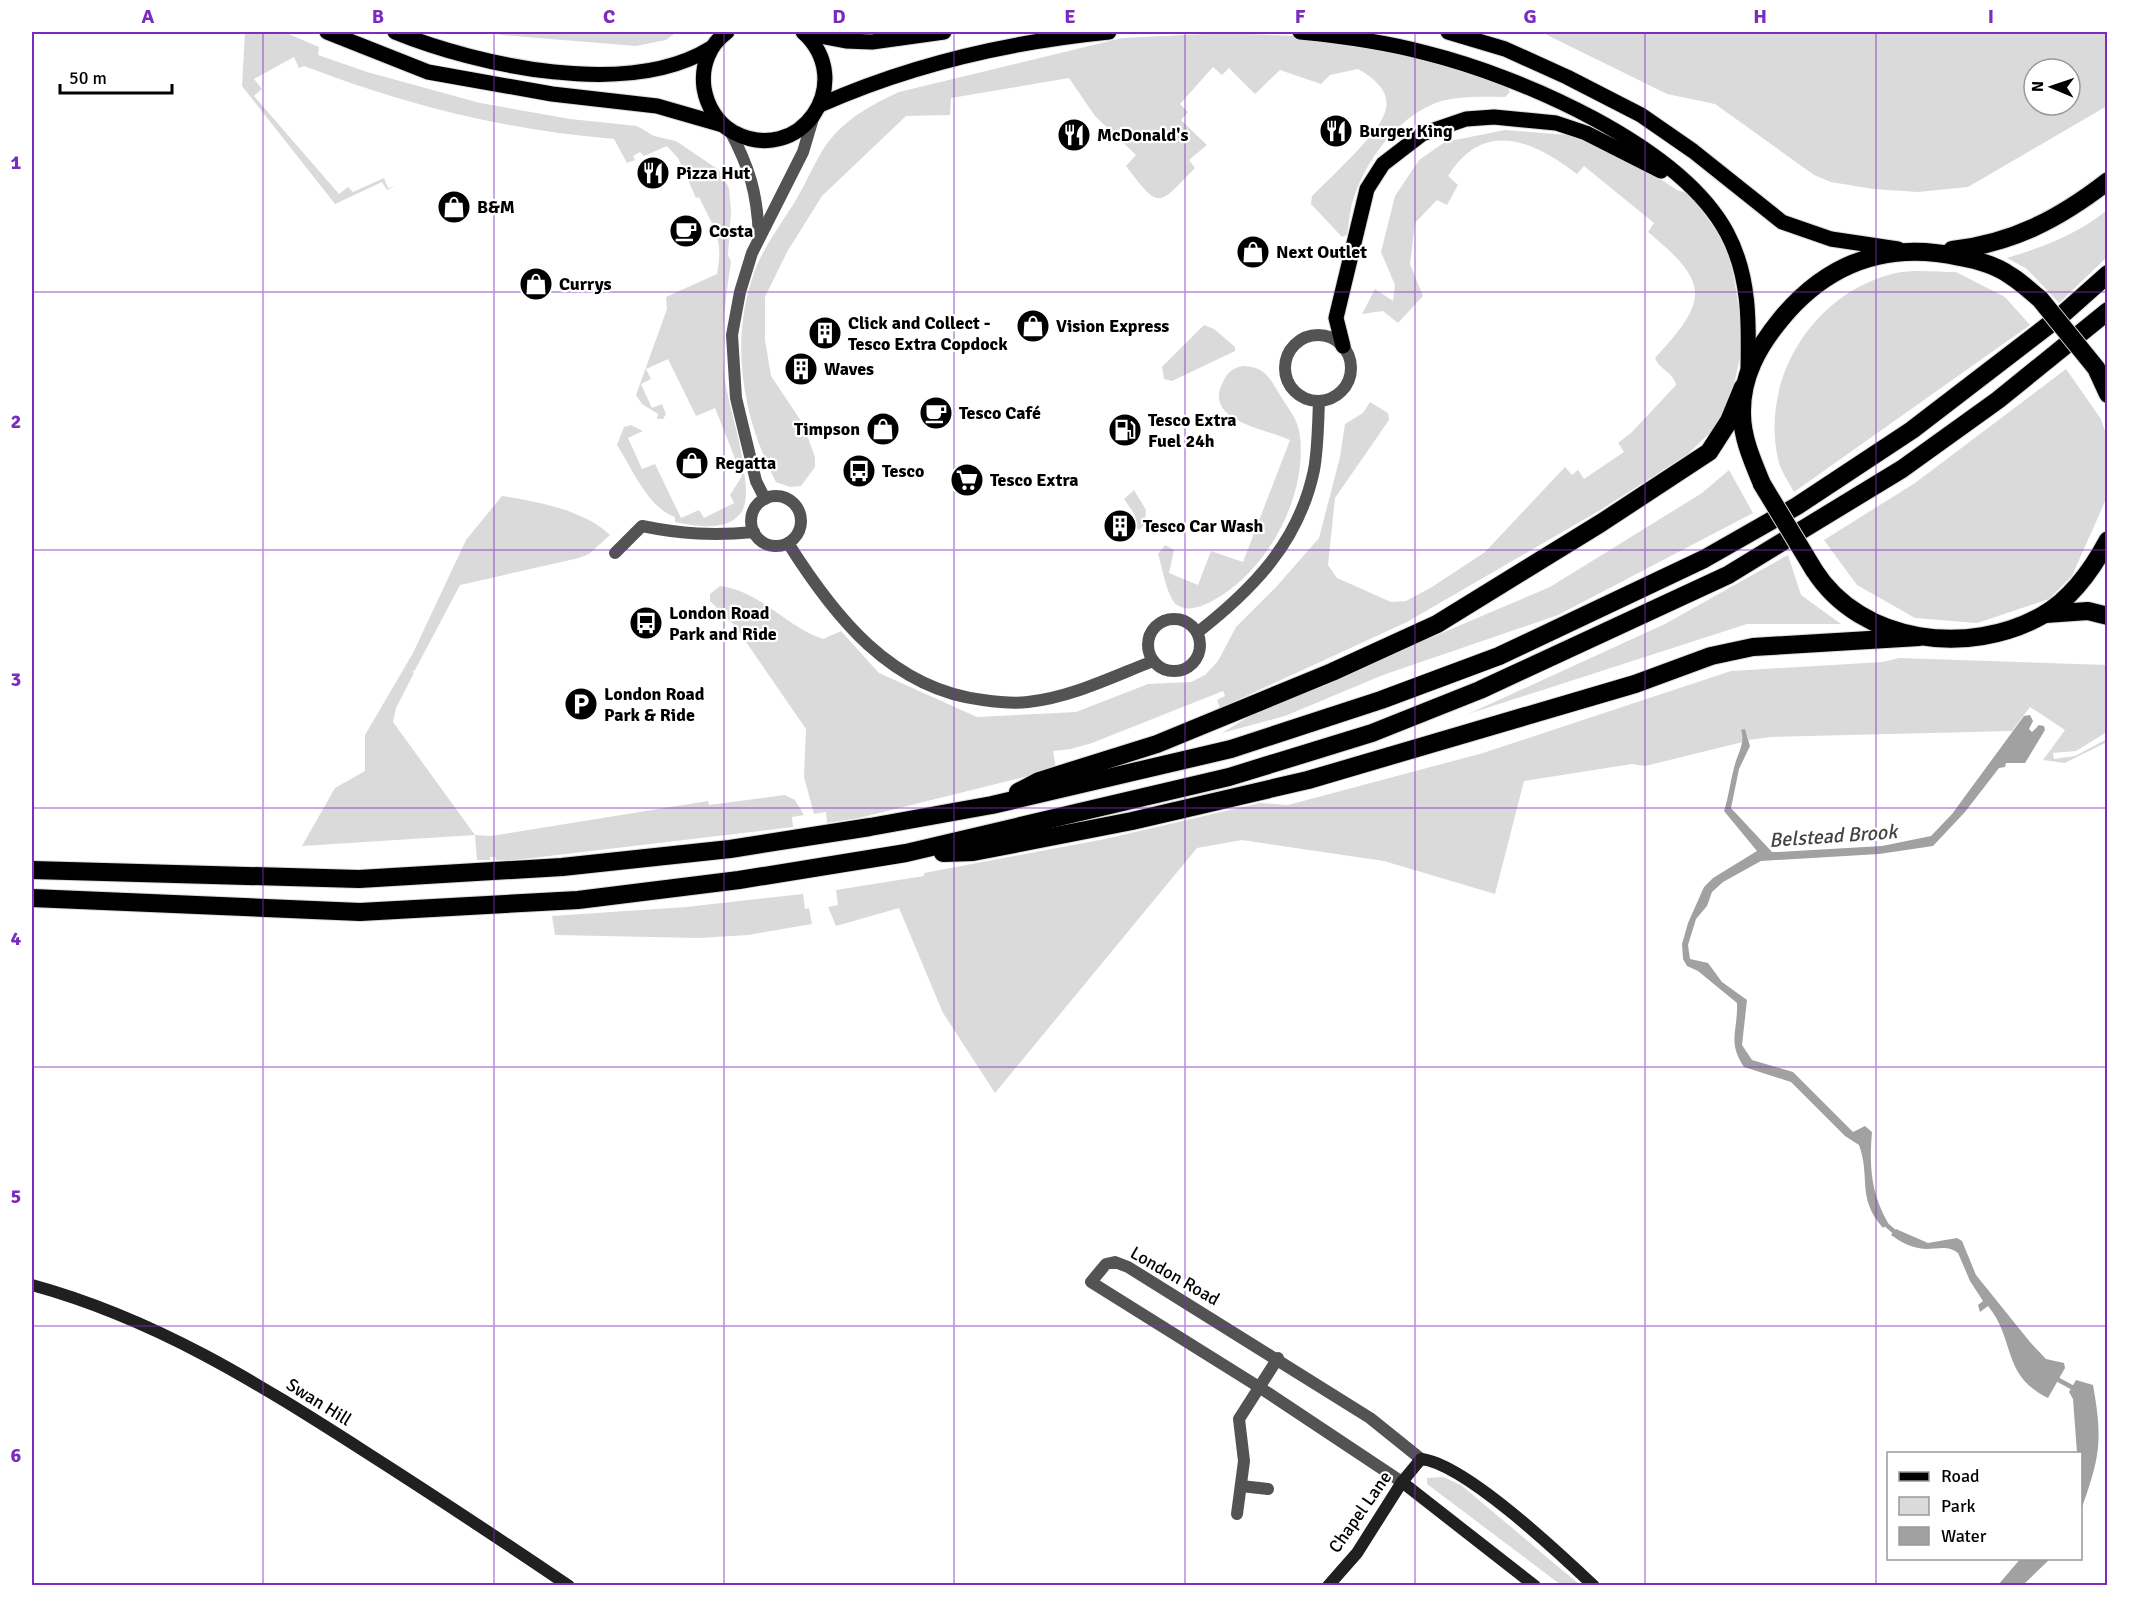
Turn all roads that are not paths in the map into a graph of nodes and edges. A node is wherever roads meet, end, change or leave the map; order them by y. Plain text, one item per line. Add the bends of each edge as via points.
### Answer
1 (327, 32) edge
2 (395, 32) edge
3 (803, 32) edge
4 (944, 32) edge
5 (1109, 32) edge
6 (1300, 32) edge
7 (1448, 32) edge
8 (720, 37) edge
9 (817, 110) junction
10 (726, 127) junction
11 (1686, 180) junction
12 (2108, 181) edge
13 (759, 237) junction
14 (1909, 250) junction
15 (1938, 252) junction
16 (2108, 274) edge
17 (2108, 311) edge
18 (1343, 346) junction
19 (1746, 378) junction
20 (2108, 394) edge
21 (1319, 401) junction
22 (765, 499) junction
23 (754, 532) junction
24 (2108, 540) edge
25 (788, 543) junction
26 (615, 554) dead end
27 (2045, 614) junction
28 (2108, 616) edge
29 (1198, 632) junction
30 (1919, 637) junction
31 (1153, 661) junction
32 (992, 805) junction
33 (906, 853) junction
34 (32, 870) edge
35 (32, 897) edge
36 (32, 1285) edge
37 (1278, 1358) junction
38 (1259, 1387) junction
39 (1421, 1459) junction
40 (1402, 1482) junction
41 (1241, 1486) junction
42 (1268, 1489) dead end
43 (1237, 1514) dead end
44 (570, 1586) edge
45 (1328, 1586) edge
46 (1535, 1586) edge
47 (1594, 1586) edge

1 - 10 main road via 428,72 542,93 657,106
2 - 8 main road via 437,49 569,73 620,75 668,68 696,58
3 - 4 main road via 872,42
3 - 9 main road via 821,56 825,73 825,90
5 - 9 main road via 988,49 898,74
6 - 11 main road via 1426,53 1484,71 1558,102 1624,137
7 - 14 main road via 1505,49 1641,115 1782,222 1831,239
8 - 10 main road via 704,71 705,97 713,114
9 - 10 main road via 798,131 771,141 743,137
9 - 13 street via 803,152
10 - 13 street via 752,179
11 - 18 main road via 1556,123 1494,117 1466,119 1422,134 1383,164 1367,189 1336,318
11 - 19 main road via 1713,210 1739,260 1747,298
12 - 15 highway via 2060,216 2036,227 1981,247
13 - 22 street via 740,292 732,335 732,365 756,481
14 - 15 highway
14 - 19 highway via 1884,252 1861,261 1832,273 1807,292 1767,336
15 - 20 highway, bridge via 1976,260 2010,275 2040,299 2096,368
16 - 32 highway via 2063,314 1912,430 1797,506 1704,559 1499,656 1381,700 1231,749
17 - 33 highway via 1902,469 1815,524 1728,575 1480,690 1372,733 1229,777
18 - 21 street via 1351,368 1346,385 1339,393
18 - 21 street via 1316,335 1306,337 1290,350 1287,380 1300,396
19 - 30 highway, bridge via 1742,416 1750,455 1762,484 1824,585 1854,613
19 - 32 highway via 1729,421 1709,452 1437,624 1157,744 1039,781
21 - 29 street via 1314,469 1294,529 1254,585
22 - 23 street via 753,511
22 - 25 street via 782,496 798,508 801,525
23 - 25 street via 771,545
23 - 26 street via 706,536 642,526
24 - 27 highway via 2082,580
25 - 31 street via 815,585 856,632 895,669 945,692 971,699 1025,703 1077,692
27 - 28 highway via 2088,612
27 - 30 highway via 2005,631
29 - 31 street via 1200,650 1192,665 1170,671
29 - 31 street via 1184,620 1161,621 1149,636
30 - 33 highway via 1753,647 1710,656 1635,684 1308,780 1132,821 973,852
32 - 34 highway via 730,849 562,867 358,879
33 - 35 highway via 740,880 578,900 360,912
36 - 44 street, Swan Hill via 81,1298 184,1342 303,1412
37 - 38 street
37 - 38 street, London Road via 1128,1267 1110,1262 1091,1282
37 - 39 street, London Road via 1370,1418
38 - 40 street, London Road
38 - 41 street via 1239,1419 1244,1461
39 - 40 street, Chapel Lane
39 - 47 street, London Road via 1442,1464 1472,1483
40 - 45 street, Chapel Lane via 1357,1553
40 - 46 street, London Road
41 - 42 street
41 - 43 street

